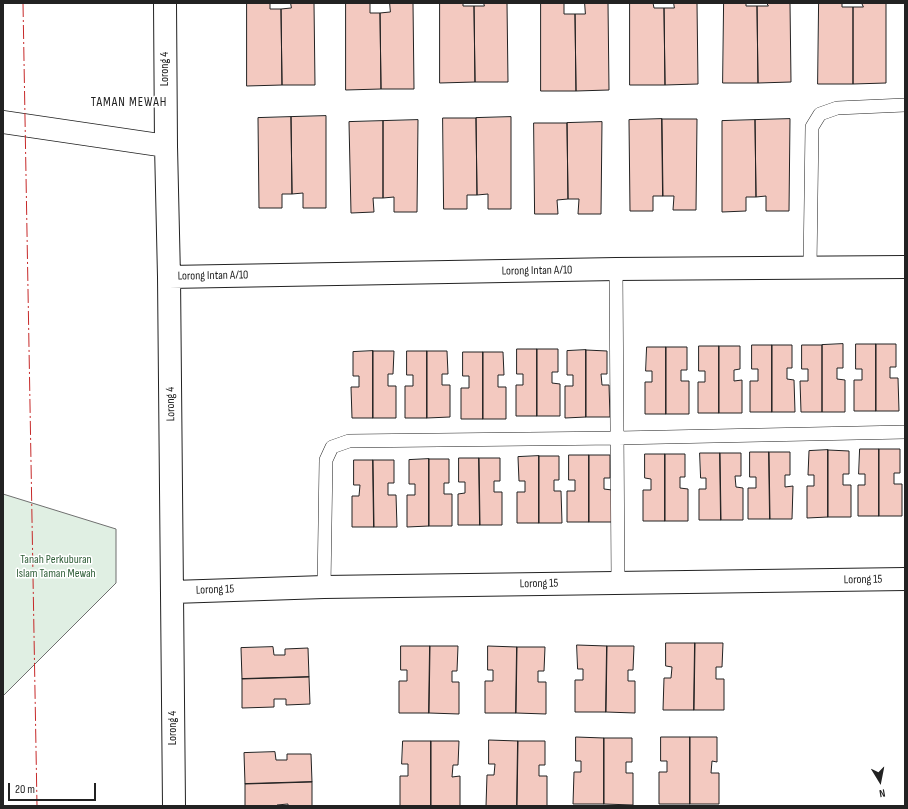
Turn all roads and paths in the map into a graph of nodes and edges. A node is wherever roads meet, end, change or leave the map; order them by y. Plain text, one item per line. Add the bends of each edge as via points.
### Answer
1 (165, 3) edge
2 (905, 105) edge
3 (3, 122) edge
4 (166, 146) junction
5 (810, 267) junction
6 (905, 267) edge
7 (616, 269) junction
8 (169, 277) junction
9 (905, 432) edge
10 (618, 438) junction
11 (905, 579) edge
12 (618, 584) junction
13 (324, 587) junction
14 (173, 592) junction
15 (174, 806) edge

1 - 4 street, Lorong 4
2 - 5 lane via 837,108 820,114 812,127
3 - 4 street
4 - 8 street, Lorong 4
5 - 6 street, Lorong Intan A/10
5 - 7 street, Lorong Intan A/10
7 - 8 street, Lorong Intan A/10
7 - 10 lane
8 - 14 street, Lorong 4
9 - 10 lane
10 - 12 lane
10 - 13 lane via 349,441 332,447 326,460
11 - 12 street, Lorong 15
12 - 13 street, Lorong 15
13 - 14 street, Lorong 15
14 - 15 street, Lorong 4

